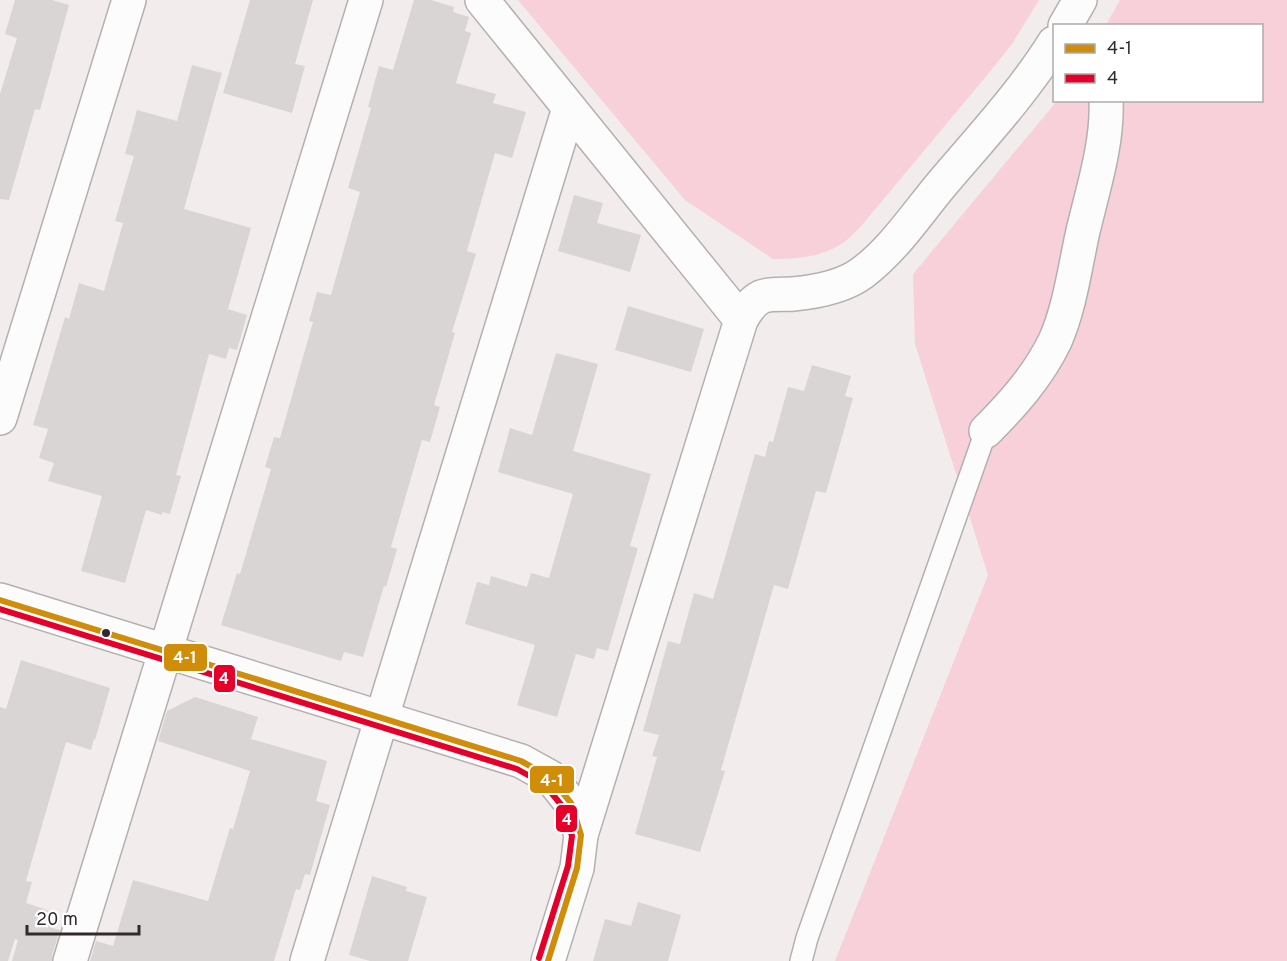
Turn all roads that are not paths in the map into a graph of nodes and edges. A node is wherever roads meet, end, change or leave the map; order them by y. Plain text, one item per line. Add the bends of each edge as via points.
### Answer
1 (129, 0) edge
2 (366, 0) edge
3 (482, 0) edge
4 (1080, 0) edge
5 (1084, 0) edge
6 (1066, 24) edge
7 (1093, 24) edge
8 (1053, 45) edge
9 (1106, 102) edge
10 (569, 108) junction
11 (741, 320) junction
12 (0, 418) edge
13 (986, 431) joint
14 (0, 600) edge
15 (165, 651) junction
16 (381, 718) junction
17 (581, 835) junction
18 (70, 961) edge
19 (307, 961) edge
20 (548, 961) edge
21 (801, 961) edge

1 - 12 street
2 - 15 street
3 - 10 street
4 - 6 street
5 - 7 street
8 - 11 street via 1016,97 903,232 861,274 828,289 762,297 748,306
9 - 13 street via 1103,143 1066,308 1055,340 1038,371
10 - 11 street
10 - 16 street
11 - 17 street
13 - 21 lane
14 - 15 street
15 - 16 street
15 - 18 street
16 - 17 street via 520,761 550,777 571,803
16 - 19 street
17 - 20 street via 577,868

